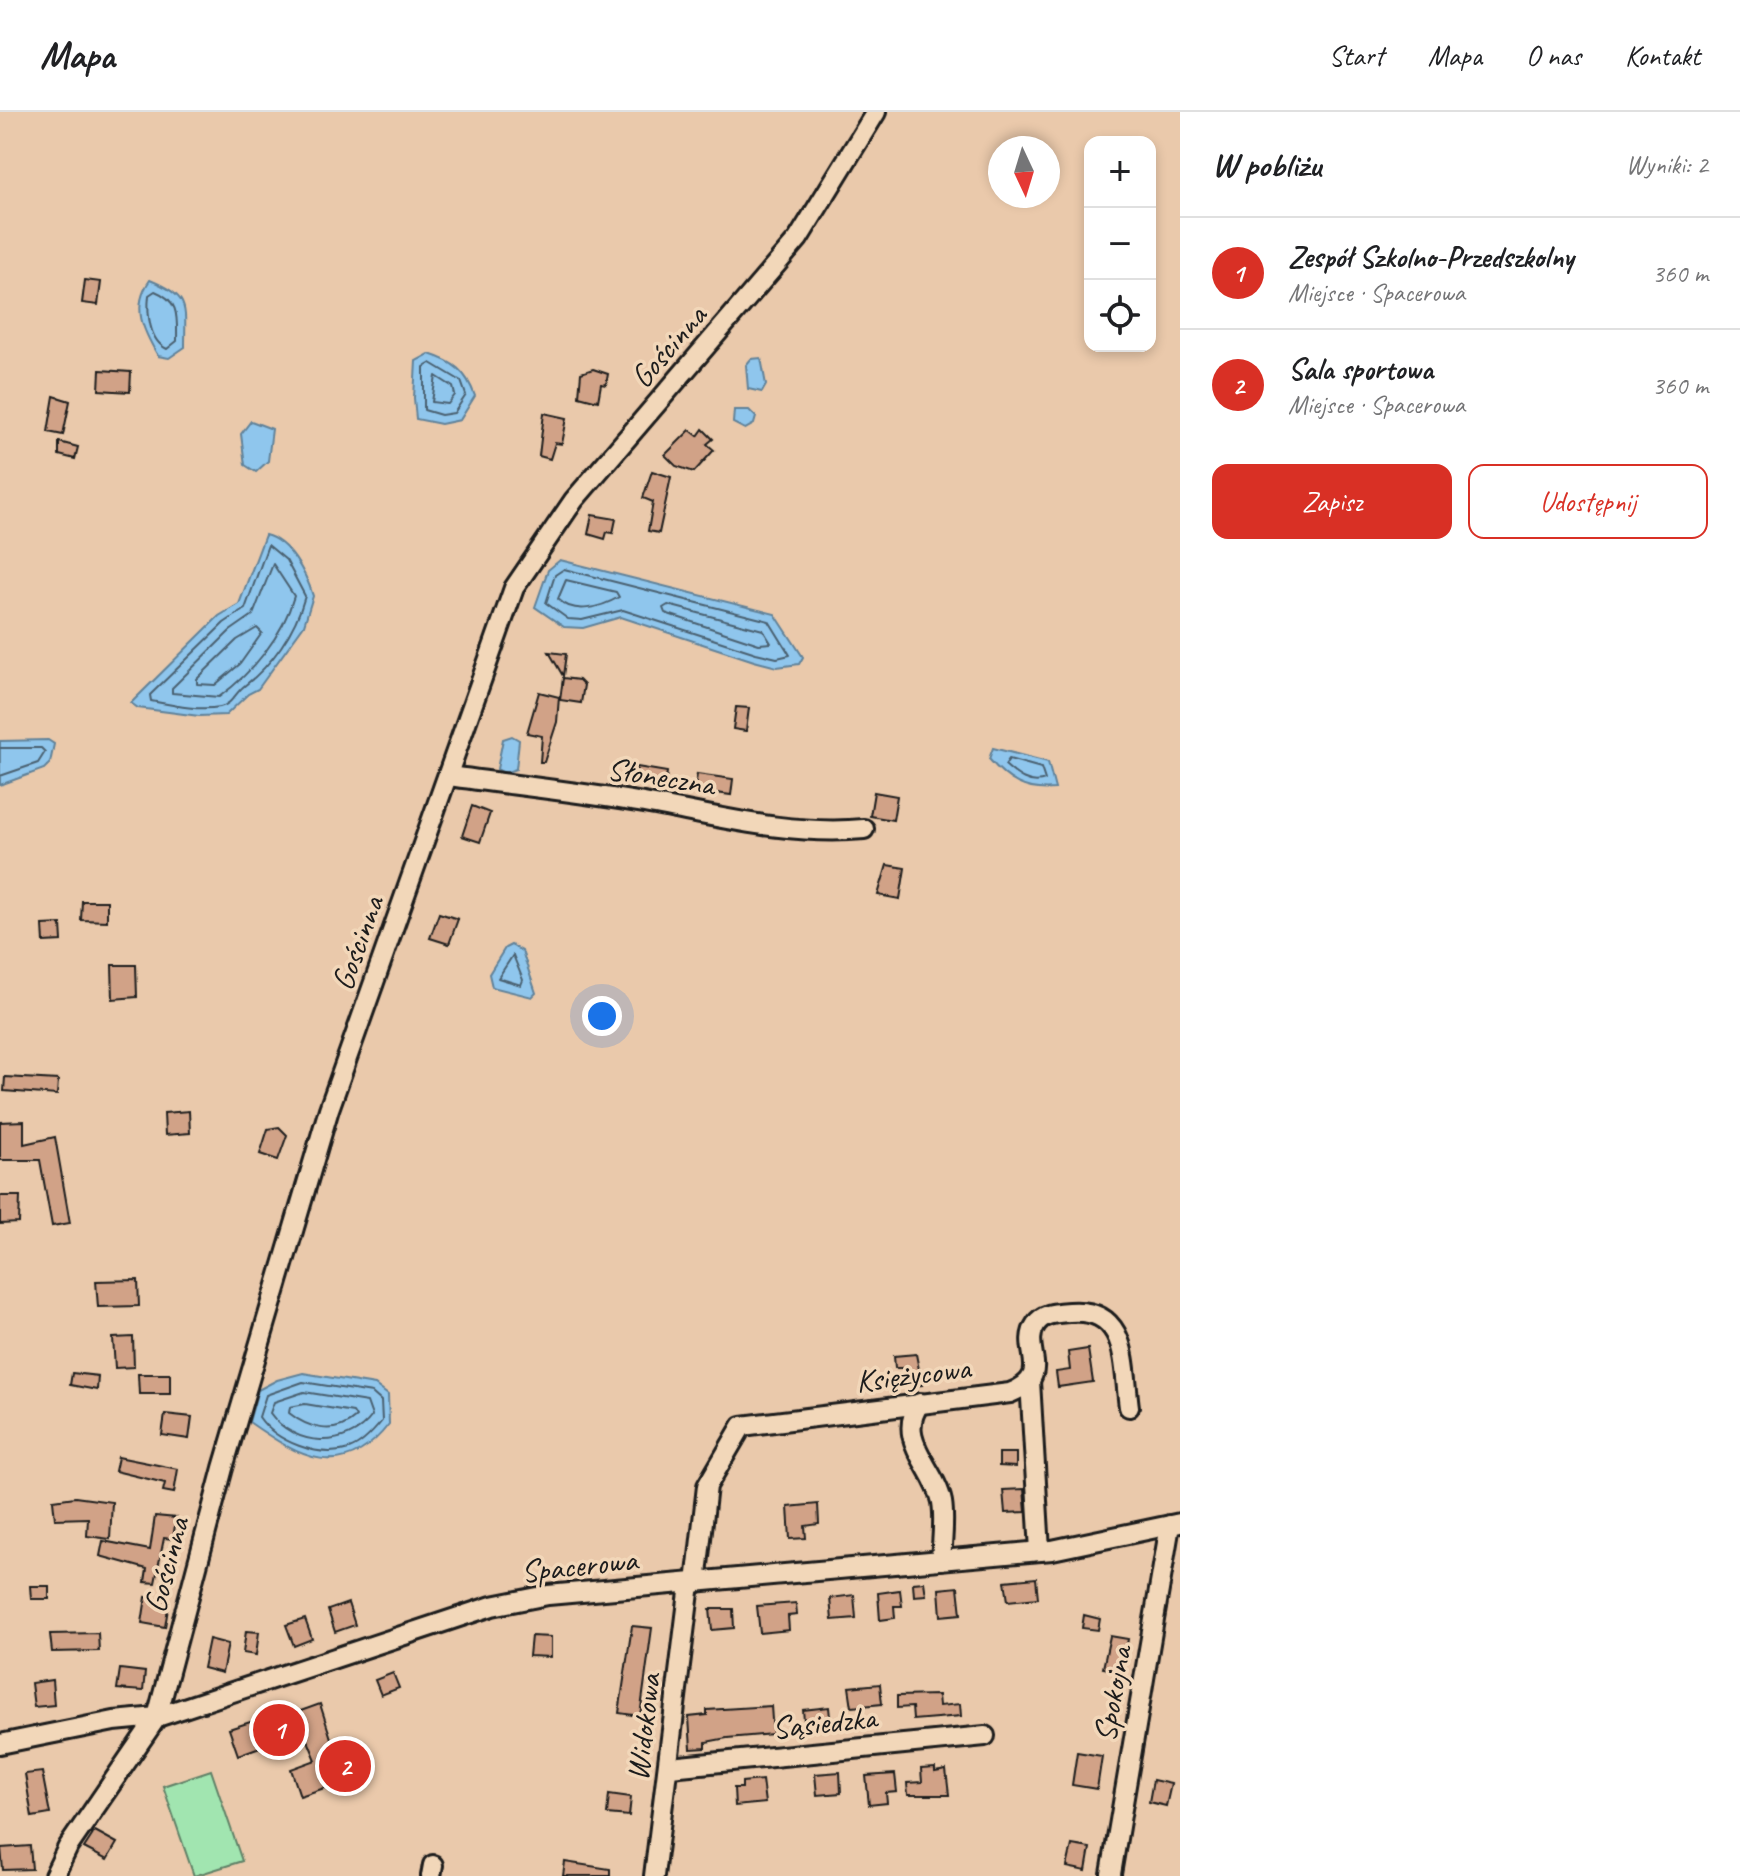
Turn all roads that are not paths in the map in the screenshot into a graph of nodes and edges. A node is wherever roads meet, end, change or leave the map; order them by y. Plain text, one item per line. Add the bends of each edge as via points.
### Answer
1 (876, 112) edge
2 (449, 776) junction
3 (864, 829) dead end
4 (1030, 1381) junction
5 (920, 1403) junction
6 (1129, 1407) dead end
7 (1175, 1524) edge
8 (1040, 1551) junction
9 (941, 1560) junction
10 (693, 1584) junction
11 (157, 1717) junction
12 (985, 1736) dead end
13 (0, 1744) edge
14 (670, 1767) junction
15 (1111, 1874) dead end
16 (54, 1876) edge
17 (654, 1876) edge

1 - 2 street, Gościnna via 798,239 574,500 514,588
2 - 3 street, Słoneczna via 777,826 828,832
2 - 11 street, Gościnna via 329,1109 223,1468
4 - 5 street, Księżycowa via 1010,1393
4 - 6 street via 1036,1322 1087,1311 1119,1334
4 - 8 street
5 - 9 street via 910,1435 942,1504
5 - 10 street, Księżycowa via 742,1426 707,1486
7 - 8 street, Spacerowa
7 - 15 street, Spokojna
8 - 9 street, Spacerowa
9 - 10 street, Spacerowa
10 - 11 street, Spacerowa via 548,1595 492,1606
10 - 14 street, Widokowa
11 - 13 street, Spacerowa
11 - 16 street, Gościnna via 68,1847
12 - 14 street, Sąsiedzka
14 - 17 street, Widokowa

